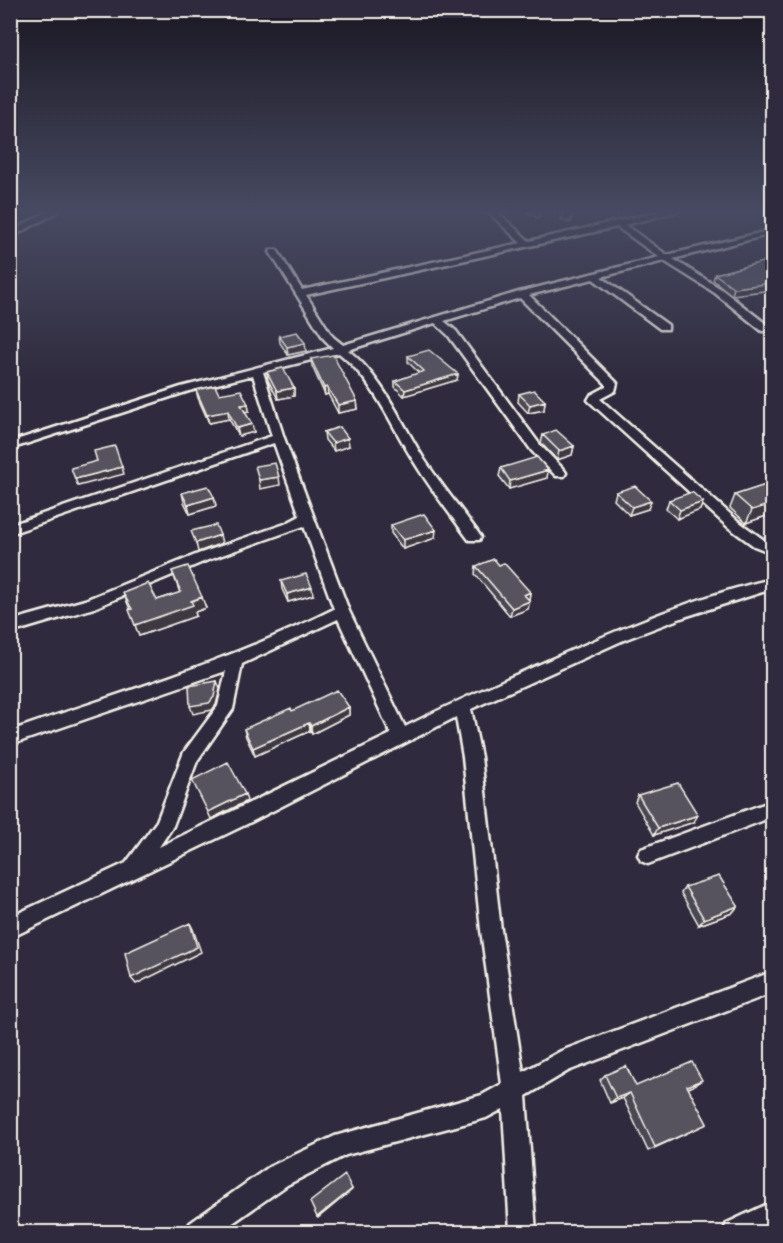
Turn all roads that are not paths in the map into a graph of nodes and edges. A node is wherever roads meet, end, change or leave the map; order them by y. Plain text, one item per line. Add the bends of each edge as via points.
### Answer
1 (285, 269) edge
2 (411, 269) edge
3 (622, 269) edge
4 (683, 269) edge
5 (594, 276) junction
6 (300, 293) junction
7 (522, 294) junction
8 (437, 320) junction
9 (664, 327) dead end
10 (766, 329) dead end
11 (341, 349) junction
12 (257, 371) junction
13 (278, 438) junction
14 (10, 446) edge
15 (560, 473) dead end
16 (306, 519) junction
17 (10, 530) edge
18 (474, 537) dead end
19 (772, 548) edge
20 (772, 584) edge
21 (342, 611) junction
22 (11, 626) edge
23 (235, 660) junction
24 (462, 706) junction
25 (401, 736) junction
26 (14, 738) dead end
27 (772, 809) edge
28 (648, 855) dead end
29 (130, 871) junction
30 (10, 928) edge
31 (772, 983) edge
32 (514, 1091) junction
33 (772, 1215) edge
34 (199, 1233) edge
35 (523, 1233) edge
36 (736, 1233) edge

1 - 6 street
2 - 6 street
3 - 5 street
4 - 10 street
5 - 7 street
5 - 9 street
6 - 11 street via 329,339
7 - 8 street
7 - 19 street via 612,383 611,389 594,400 734,524
8 - 11 street
8 - 15 street via 458,340 536,448
11 - 12 street
11 - 18 street via 369,377 420,462
12 - 13 street
12 - 14 street via 147,400
13 - 16 street
13 - 17 street
16 - 21 street
16 - 22 street via 88,604
20 - 24 street via 621,635
21 - 23 street
21 - 25 street
23 - 26 street
23 - 29 street via 225,710 190,757 164,826
24 - 25 street
24 - 32 street via 472,757
25 - 29 street
27 - 28 street
29 - 30 street
31 - 32 street via 561,1062
32 - 34 street via 486,1106 343,1144 278,1176
32 - 35 street
33 - 36 street

